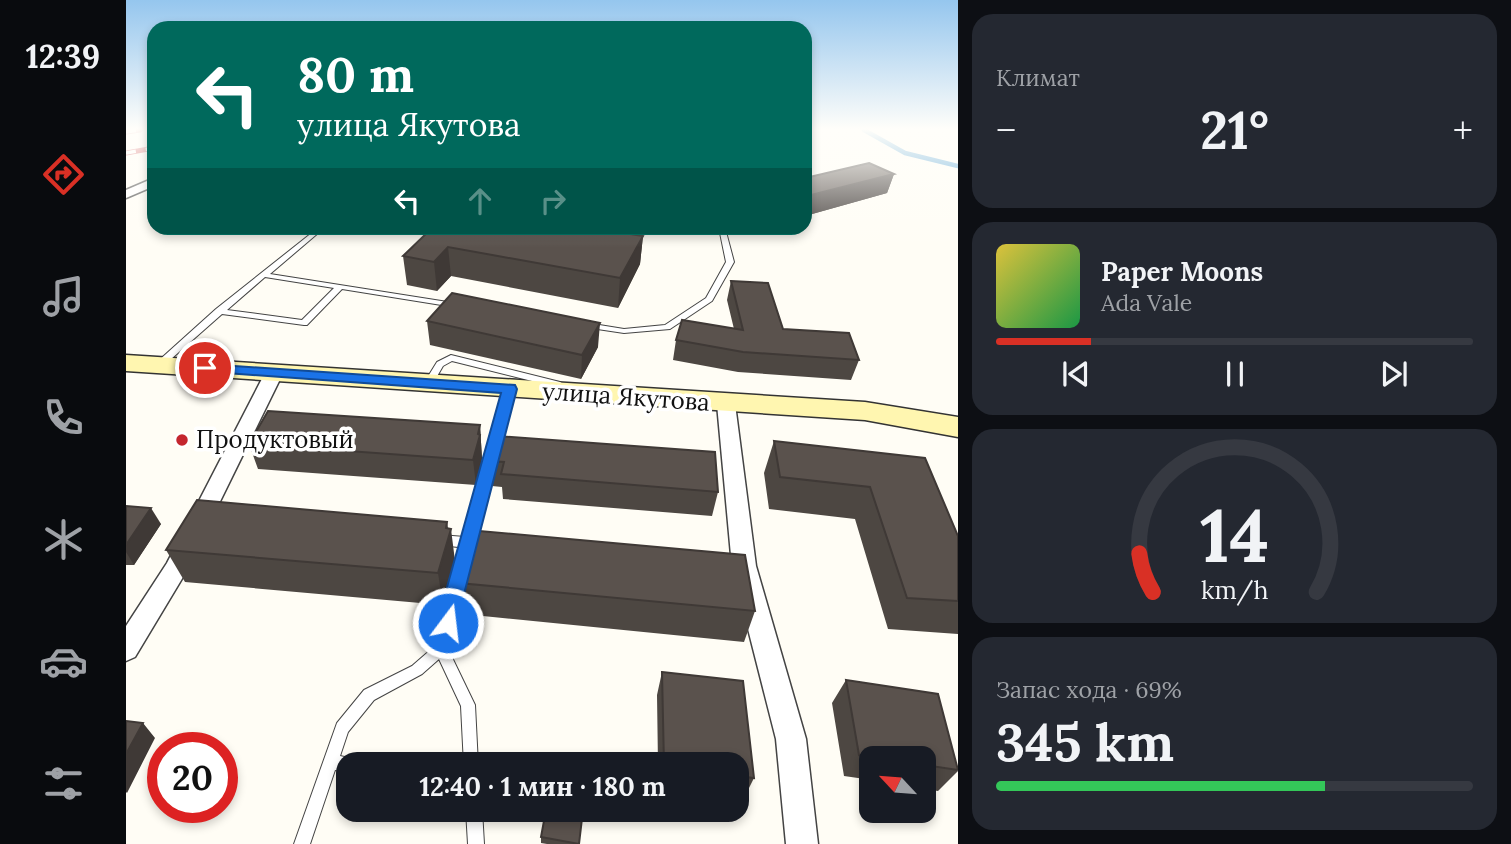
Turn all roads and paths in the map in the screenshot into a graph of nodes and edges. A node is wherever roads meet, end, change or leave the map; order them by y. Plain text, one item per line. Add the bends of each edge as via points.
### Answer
1 (147, 185) edge
2 (126, 194) edge
3 (313, 235) edge
4 (724, 235) edge
5 (265, 275) junction
6 (340, 287) junction
7 (465, 306) edge
8 (219, 312) junction
9 (571, 323) edge
10 (126, 363) edge
11 (159, 365) junction
12 (274, 373) junction
13 (429, 383) junction
14 (509, 389) junction
15 (604, 396) junction
16 (726, 404) junction
17 (957, 427) edge
18 (429, 539) edge
19 (491, 542) edge
20 (469, 543) junction
21 (126, 649) edge
22 (441, 649) junction
23 (470, 752) edge
24 (330, 762) junction
25 (336, 763) edge
26 (475, 822) edge
27 (302, 844) edge
28 (476, 844) edge
29 (802, 844) edge

1 - 2 street
3 - 5 lane
4 - 9 lane via 730,262 709,299 667,327 624,331
5 - 6 lane
5 - 8 lane
6 - 7 lane
6 - 8 lane via 304,323
8 - 11 lane
10 - 11 street, улица Якутова
11 - 12 street, улица Якутова
12 - 13 street, улица Якутова
12 - 21 street via 210,515
13 - 14 street, улица Якутова
13 - 15 lane via 440,364 451,358
14 - 15 street, улица Якутова
14 - 20 lane
15 - 16 street, улица Якутова
16 - 17 street, улица Якутова via 864,411
16 - 29 street via 737,565 792,740
18 - 20 lane
19 - 20 lane
20 - 22 lane
22 - 23 lane via 468,705
22 - 24 lane via 417,670 387,684 356,708 342,728
24 - 25 lane
24 - 27 lane
26 - 28 lane

